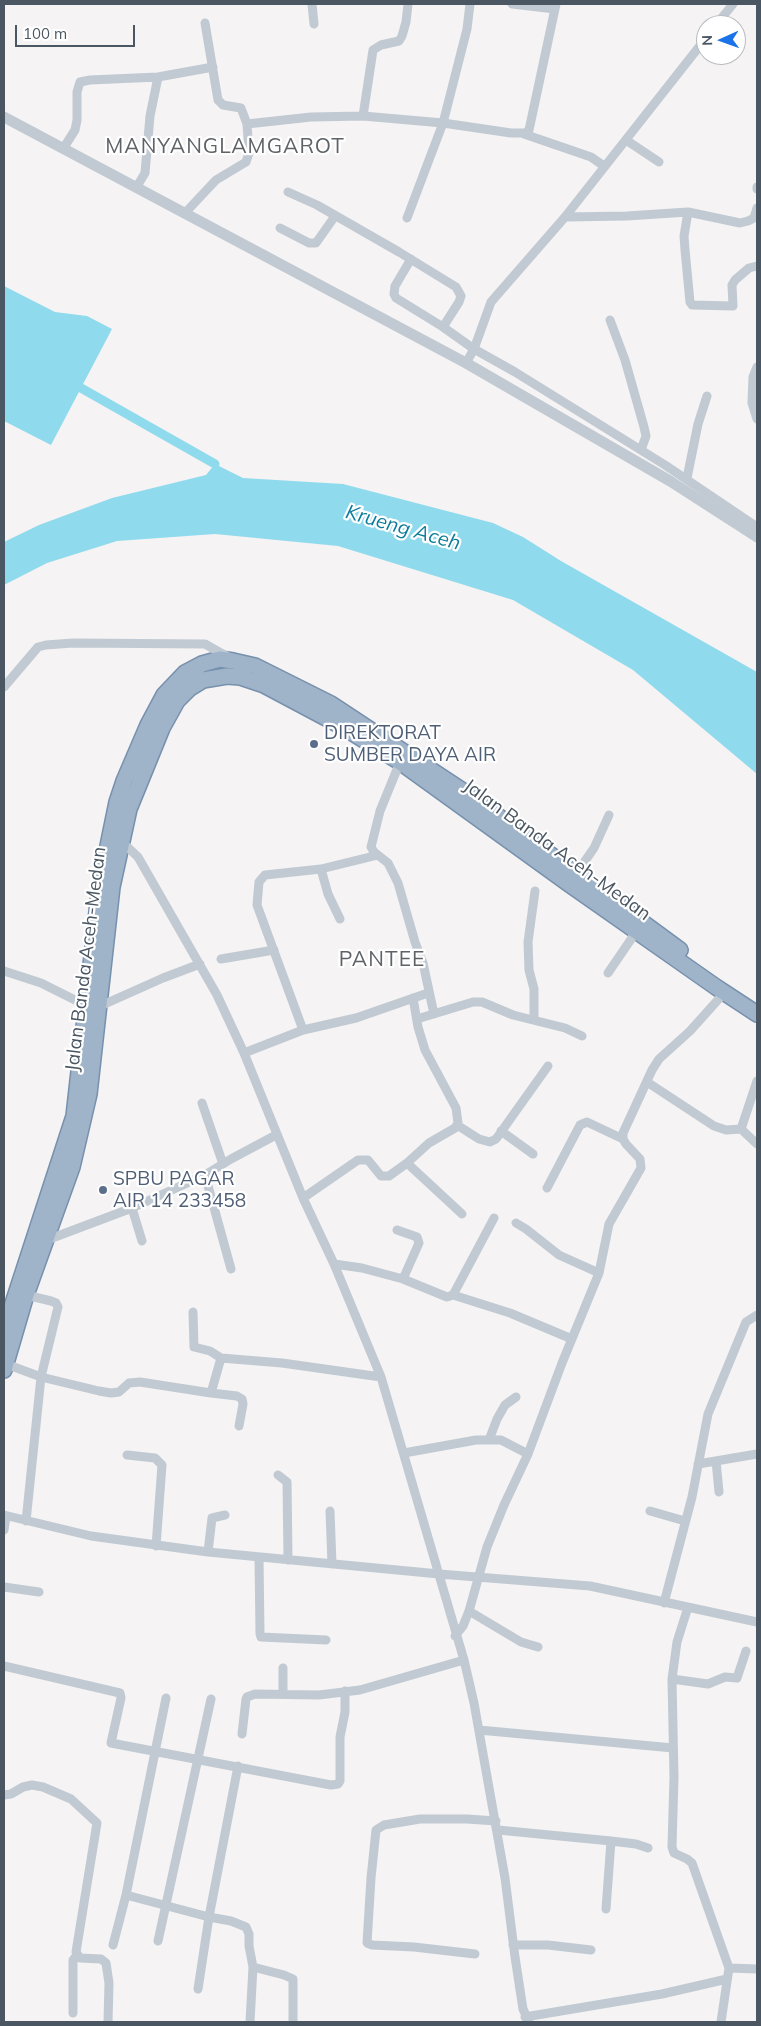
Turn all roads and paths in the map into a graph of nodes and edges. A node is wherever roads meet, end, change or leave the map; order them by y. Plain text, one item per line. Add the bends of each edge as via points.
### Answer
1 (312, 4) edge
2 (408, 4) edge
3 (470, 4) edge
4 (512, 4) edge
5 (733, 4) edge
6 (556, 7) edge
7 (724, 15) edge
8 (205, 23) dead end
9 (314, 24) dead end
10 (696, 51) edge
11 (213, 67) junction
12 (158, 77) junction
13 (363, 116) junction
14 (4, 117) edge
15 (443, 123) junction
16 (247, 124) junction
17 (524, 134) junction
18 (626, 140) junction
19 (63, 149) junction
20 (659, 162) dead end
21 (604, 166) junction
22 (136, 188) junction
23 (288, 192) dead end
24 (757, 208) edge
25 (688, 212) junction
26 (185, 213) junction
27 (335, 216) junction
28 (565, 216) junction
29 (407, 218) dead end
30 (280, 228) dead end
31 (411, 259) junction
32 (757, 266) edge
33 (610, 320) dead end
34 (443, 326) junction
35 (474, 349) junction
36 (466, 363) junction
37 (757, 367) edge
38 (707, 396) dead end
39 (757, 419) edge
40 (640, 450) junction
41 (687, 478) junction
42 (757, 527) edge
43 (757, 537) edge
44 (233, 660) junction
45 (4, 688) edge
46 (400, 762) junction
47 (609, 815) dead end
48 (122, 842) junction
49 (378, 856) junction
50 (321, 869) junction
51 (573, 879) junction
52 (535, 891) dead end
53 (340, 920) dead end
54 (636, 932) junction
55 (274, 950) junction
56 (222, 960) dead end
57 (200, 964) junction
58 (4, 971) edge
59 (608, 973) dead end
60 (725, 992) junction
61 (428, 993) junction
62 (413, 998) junction
63 (757, 1003) edge
64 (93, 1007) junction
65 (434, 1014) junction
66 (757, 1014) edge
67 (416, 1020) junction
68 (534, 1020) junction
69 (303, 1030) junction
70 (582, 1036) dead end
71 (244, 1053) junction
72 (548, 1066) dead end
73 (757, 1081) edge
74 (647, 1082) junction
75 (202, 1103) dead end
76 (458, 1125) junction
77 (740, 1129) junction
78 (502, 1130) junction
79 (276, 1135) junction
80 (623, 1139) junction
81 (757, 1144) edge
82 (533, 1154) dead end
83 (407, 1163) junction
84 (222, 1164) junction
85 (205, 1175) junction
86 (547, 1188) dead end
87 (303, 1198) junction
88 (132, 1208) junction
89 (462, 1214) dead end
90 (494, 1218) dead end
91 (516, 1223) dead end
92 (397, 1230) dead end
93 (47, 1240) junction
94 (142, 1241) dead end
95 (334, 1264) junction
96 (231, 1269) dead end
97 (599, 1273) junction
98 (403, 1279) junction
99 (21, 1294) junction
100 (453, 1295) junction
101 (193, 1312) dead end
102 (757, 1315) edge
103 (4, 1331) edge
104 (572, 1339) junction
105 (220, 1358) junction
106 (5, 1367) edge
107 (41, 1377) junction
108 (381, 1377) junction
109 (211, 1393) junction
110 (516, 1397) dead end
111 (239, 1426) dead end
112 (490, 1440) junction
113 (404, 1453) junction
114 (528, 1454) junction
115 (757, 1454) edge
116 (127, 1455) dead end
117 (716, 1461) junction
118 (698, 1464) junction
119 (278, 1475) dead end
120 (719, 1492) dead end
121 (330, 1511) dead end
122 (650, 1511) dead end
123 (225, 1515) dead end
124 (5, 1516) edge
125 (26, 1521) junction
126 (685, 1521) junction
127 (4, 1530) edge
128 (156, 1546) junction
129 (208, 1552) junction
130 (259, 1557) junction
131 (288, 1560) junction
132 (332, 1564) junction
133 (439, 1574) junction
134 (480, 1578) junction
135 (4, 1587) edge
136 (39, 1592) dead end
137 (664, 1603) junction
138 (688, 1607) junction
139 (469, 1611) junction
140 (757, 1622) edge
141 (456, 1636) junction
142 (326, 1640) dead end
143 (538, 1646) dead end
144 (746, 1651) dead end
145 (464, 1660) junction
146 (4, 1666) edge
147 (283, 1668) dead end
148 (672, 1679) junction
149 (345, 1691) junction
150 (283, 1694) junction
151 (166, 1698) dead end
152 (211, 1699) dead end
153 (479, 1730) junction
154 (242, 1734) dead end
155 (673, 1748) junction
156 (155, 1751) junction
157 (198, 1760) junction
158 (238, 1766) junction
159 (4, 1795) edge
160 (497, 1826) junction
161 (611, 1841) junction
162 (648, 1848) dead end
163 (126, 1896) junction
164 (166, 1906) junction
165 (606, 1910) dead end
166 (209, 1917) junction
167 (158, 1941) dead end
168 (113, 1945) dead end
169 (513, 1945) junction
170 (591, 1950) dead end
171 (475, 1954) dead end
172 (77, 1956) junction
173 (253, 1967) junction
174 (729, 1968) junction
175 (757, 1969) edge
176 (727, 1979) junction
177 (198, 1989) dead end
178 (73, 2013) dead end
179 (527, 2020) edge
180 (108, 2022) edge
181 (250, 2022) edge
182 (293, 2022) edge
183 (721, 2022) edge

1 - 9 street
2 - 13 street via 399,41 373,50
3 - 15 street via 467,29
4 - 6 street
5 - 7 street
6 - 17 street via 528,130
8 - 11 street
10 - 18 street
11 - 12 street
11 - 16 street via 218,100 223,105 241,108
12 - 19 street via 80,82 77,120
12 - 22 street via 150,116 145,173
13 - 15 street
13 - 16 street via 311,117
14 - 19 street
15 - 17 street
15 - 29 street
16 - 26 street via 249,153 246,162 216,180
17 - 21 street via 591,158
18 - 20 street
18 - 21 street
19 - 22 street
21 - 28 street
22 - 26 street
23 - 27 street
24 - 25 street via 754,218 740,222
25 - 28 street
25 - 32 street via 684,243 692,305 733,306 732,285 749,268
26 - 36 street
27 - 30 street via 316,243 309,244
27 - 31 street
28 - 35 street via 491,302
31 - 34 street via 395,286 394,294
31 - 34 street via 460,291 459,302
33 - 40 street via 644,427 646,436
34 - 35 street
35 - 36 street
35 - 40 street
36 - 43 street via 670,481
37 - 39 street via 752,403
38 - 41 street
40 - 41 street
41 - 42 street
44 - 45 street via 206,644 73,642 46,645 38,647
44 - 51 highway, Jalan Banda Aceh-Medan via 255,666 331,704 472,797
44 - 64 highway, Jalan Banda Aceh-Medan via 202,664 185,673 164,695 124,781 100,885
46 - 48 highway, Jalan Banda Aceh-Medan via 264,685 240,677 203,680 177,701 162,728 129,809
46 - 49 street via 380,811 374,836 372,847
46 - 51 highway, Jalan Banda Aceh-Medan
47 - 51 street via 594,848
48 - 57 street via 138,857
48 - 64 highway, Jalan Banda Aceh-Medan
49 - 50 street
49 - 61 street via 388,863 398,883 423,963
50 - 53 street
50 - 55 street via 265,875 259,882 257,906
51 - 54 highway, Jalan Banda Aceh-Medan
51 - 63 highway, Jalan Banda Aceh-Medan
52 - 68 street via 528,942
54 - 59 street
54 - 60 highway, Jalan Banda Aceh-Medan
55 - 56 street
55 - 69 street
57 - 64 street
57 - 71 street
58 - 64 street via 41,983
60 - 66 highway, Jalan Banda Aceh-Medan
60 - 74 street via 659,1059
61 - 62 street
61 - 65 street
62 - 67 street
62 - 69 street via 356,1018
64 - 93 highway, Jalan Banda Aceh-Medan via 89,1094 72,1166
64 - 99 highway, Jalan Banda Aceh-Medan via 74,1116
65 - 67 street
65 - 68 street via 482,1002
67 - 76 street via 425,1050 456,1108
68 - 70 street
69 - 71 street
71 - 79 street
72 - 78 street
73 - 77 street
74 - 77 street via 714,1126 726,1130
74 - 80 street via 623,1132
75 - 84 street
76 - 78 street via 479,1139 490,1142
76 - 83 street via 429,1143
77 - 81 street
78 - 82 street
79 - 84 street
79 - 87 street
80 - 86 street via 587,1122 580,1125
80 - 97 street via 640,1159 641,1168 610,1224
83 - 87 street via 385,1177 368,1160 358,1160
83 - 89 street
84 - 85 street
85 - 88 street
85 - 96 street
87 - 95 street
88 - 93 street
88 - 94 street
90 - 100 street
91 - 97 street via 559,1255
92 - 98 street via 417,1237 419,1243
93 - 99 highway, Jalan Banda Aceh-Medan
95 - 98 street
95 - 108 street
97 - 104 street
98 - 100 street via 447,1297
99 - 103 highway, Jalan Banda Aceh-Medan
99 - 106 highway, Jalan Banda Aceh-Medan
99 - 107 street via 51,1301 58,1307
100 - 104 street via 510,1313
101 - 105 street via 194,1347 210,1351
102 - 118 street via 746,1322 715,1396
104 - 114 street
105 - 108 street
105 - 109 street
106 - 107 street
107 - 109 street via 111,1393 119,1392 129,1383 140,1382
107 - 125 street
108 - 113 street
109 - 111 street via 242,1399
110 - 112 street via 505,1405 496,1419
112 - 113 street
112 - 114 street via 501,1440
113 - 133 street
114 - 134 street via 487,1547
115 - 117 street
116 - 128 street via 155,1458 162,1465
117 - 118 street
117 - 120 street
118 - 126 street
119 - 131 street via 287,1482
121 - 132 street
122 - 126 street
123 - 129 street via 212,1518
124 - 125 street
124 - 127 street
125 - 128 street via 90,1536
126 - 137 street
128 - 129 street
129 - 130 street
130 - 131 street
130 - 142 street via 261,1637
131 - 132 street
132 - 133 street
133 - 134 street
133 - 141 street
134 - 137 street via 590,1586
134 - 139 street
135 - 136 street
137 - 138 street
138 - 140 street
138 - 148 street via 677,1642
139 - 141 street
139 - 143 street via 521,1642
141 - 145 street
144 - 148 street via 737,1678 725,1677 708,1684
145 - 149 street via 378,1685
145 - 153 street
146 - 156 street via 117,1691 122,1698 111,1743
147 - 150 street
148 - 155 street
149 - 150 street via 320,1695
149 - 158 street via 338,1784 298,1780
150 - 154 street via 247,1697
151 - 156 street
152 - 157 street
153 - 155 street
153 - 160 street
155 - 174 street via 672,1846 674,1853 692,1863
156 - 157 street
156 - 163 street
157 - 158 street
157 - 164 street
158 - 166 street
159 - 172 street via 23,1786 43,1787 71,1799 97,1823 76,1943
160 - 161 street
160 - 169 street
160 - 171 street via 466,1819 420,1819 384,1825 376,1830 368,1943
161 - 162 street
161 - 165 street
163 - 164 street
163 - 168 street
164 - 166 street
164 - 167 street
166 - 173 street via 246,1927
166 - 177 street
169 - 170 street
169 - 179 street
172 - 178 street via 73,1960
172 - 180 street via 102,1959 106,1963
173 - 181 street
173 - 182 street via 293,1979
174 - 175 street
174 - 176 street
176 - 179 street
176 - 183 street

